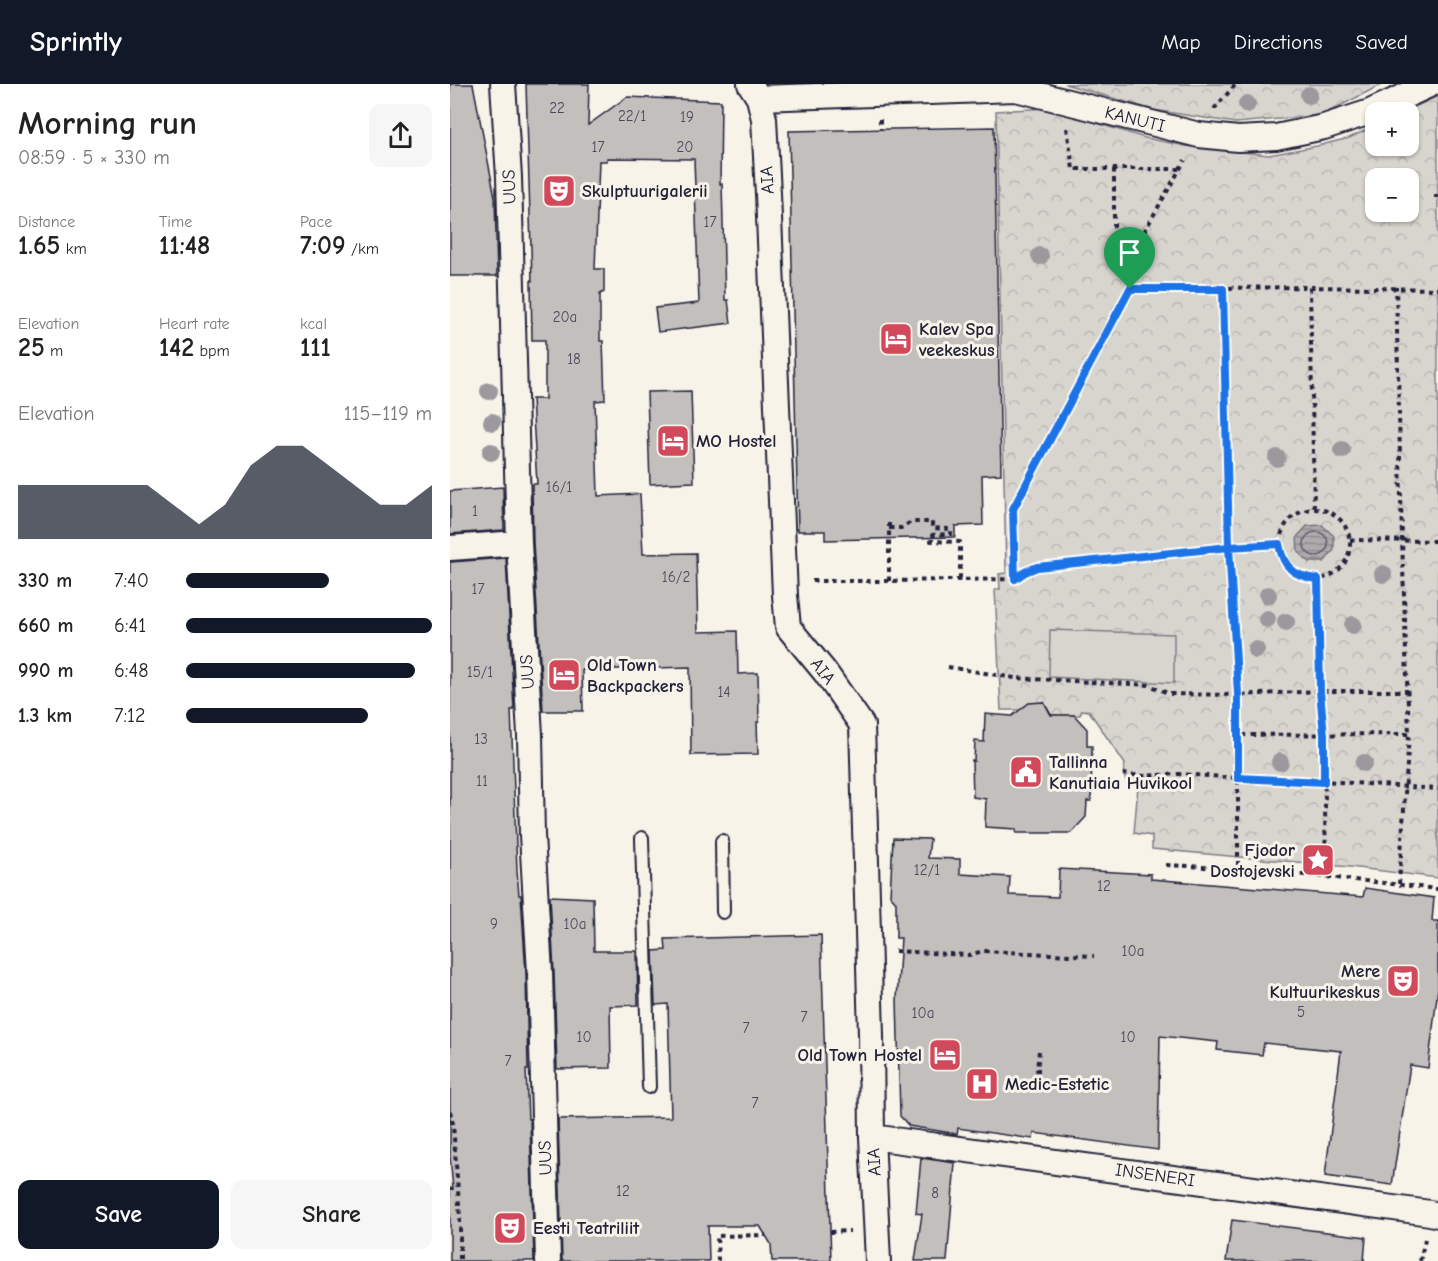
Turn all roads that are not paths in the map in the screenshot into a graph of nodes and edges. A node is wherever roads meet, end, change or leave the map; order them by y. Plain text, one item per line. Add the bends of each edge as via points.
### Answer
1 (503, 84) edge
2 (1431, 84) edge
3 (755, 91) edge
4 (519, 543) junction
5 (450, 548) edge
6 (642, 838) dead end
7 (722, 841) dead end
8 (723, 912) dead end
9 (649, 1087) dead end
10 (872, 1137) junction
11 (1438, 1215) edge
12 (548, 1261) edge
13 (878, 1261) edge

1 - 4 street, UUS
2 - 3 street, KANUTI via 1370,112 1324,127 1276,137 1238,139 1199,135 1016,89
3 - 10 street, AIA via 764,119 788,627 862,725
4 - 5 street
4 - 12 street, UUS via 540,973
6 - 9 lane
7 - 8 lane
10 - 11 street, INSENERI
10 - 13 street, AIA

